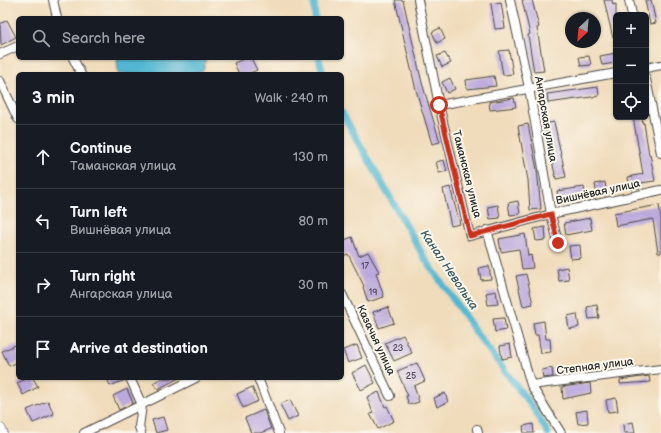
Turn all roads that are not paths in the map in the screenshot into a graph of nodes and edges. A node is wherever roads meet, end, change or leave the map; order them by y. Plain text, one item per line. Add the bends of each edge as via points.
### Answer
1 (53, 0) edge
2 (418, 0) edge
3 (510, 0) edge
4 (629, 0) edge
5 (631, 12) edge
6 (57, 16) edge
7 (16, 47) edge
8 (0, 54) edge
9 (74, 60) edge
10 (661, 65) edge
11 (649, 67) edge
12 (79, 72) edge
13 (613, 74) edge
14 (0, 81) edge
15 (647, 84) edge
16 (529, 88) junction
17 (439, 105) junction
18 (16, 115) edge
19 (661, 153) edge
20 (661, 190) edge
21 (551, 214) junction
22 (487, 230) junction
23 (470, 236) joint
24 (558, 243) dead end
25 (344, 299) edge
26 (661, 368) edge
27 (131, 380) edge
28 (192, 380) edge
29 (259, 380) edge
30 (531, 385) junction
31 (390, 396) dead end
32 (142, 405) junction
33 (0, 429) edge
34 (2, 433) edge
35 (84, 433) edge
36 (141, 433) edge
37 (279, 433) edge
38 (561, 433) edge

1 - 6 street
2 - 17 street, Таманская улица
3 - 16 street, Ангарская улица
4 - 5 street
7 - 8 street
9 - 12 street
10 - 11 street
13 - 16 street
14 - 18 street
15 - 19 street
16 - 17 street
16 - 21 street, Ангарская улица
17 - 23 street, Таманская улица
20 - 21 street, Вишнёвая улица
21 - 22 street, Вишнёвая улица
21 - 24 street, Ангарская улица
22 - 23 street, Вишнёвая улица
22 - 30 street, Таманская улица
25 - 31 street, Казачья улица
26 - 30 street, Степная улица
27 - 32 street
28 - 32 street
29 - 37 street
30 - 38 street, Таманская улица
32 - 35 street
32 - 36 street via 139,427
33 - 34 main road

